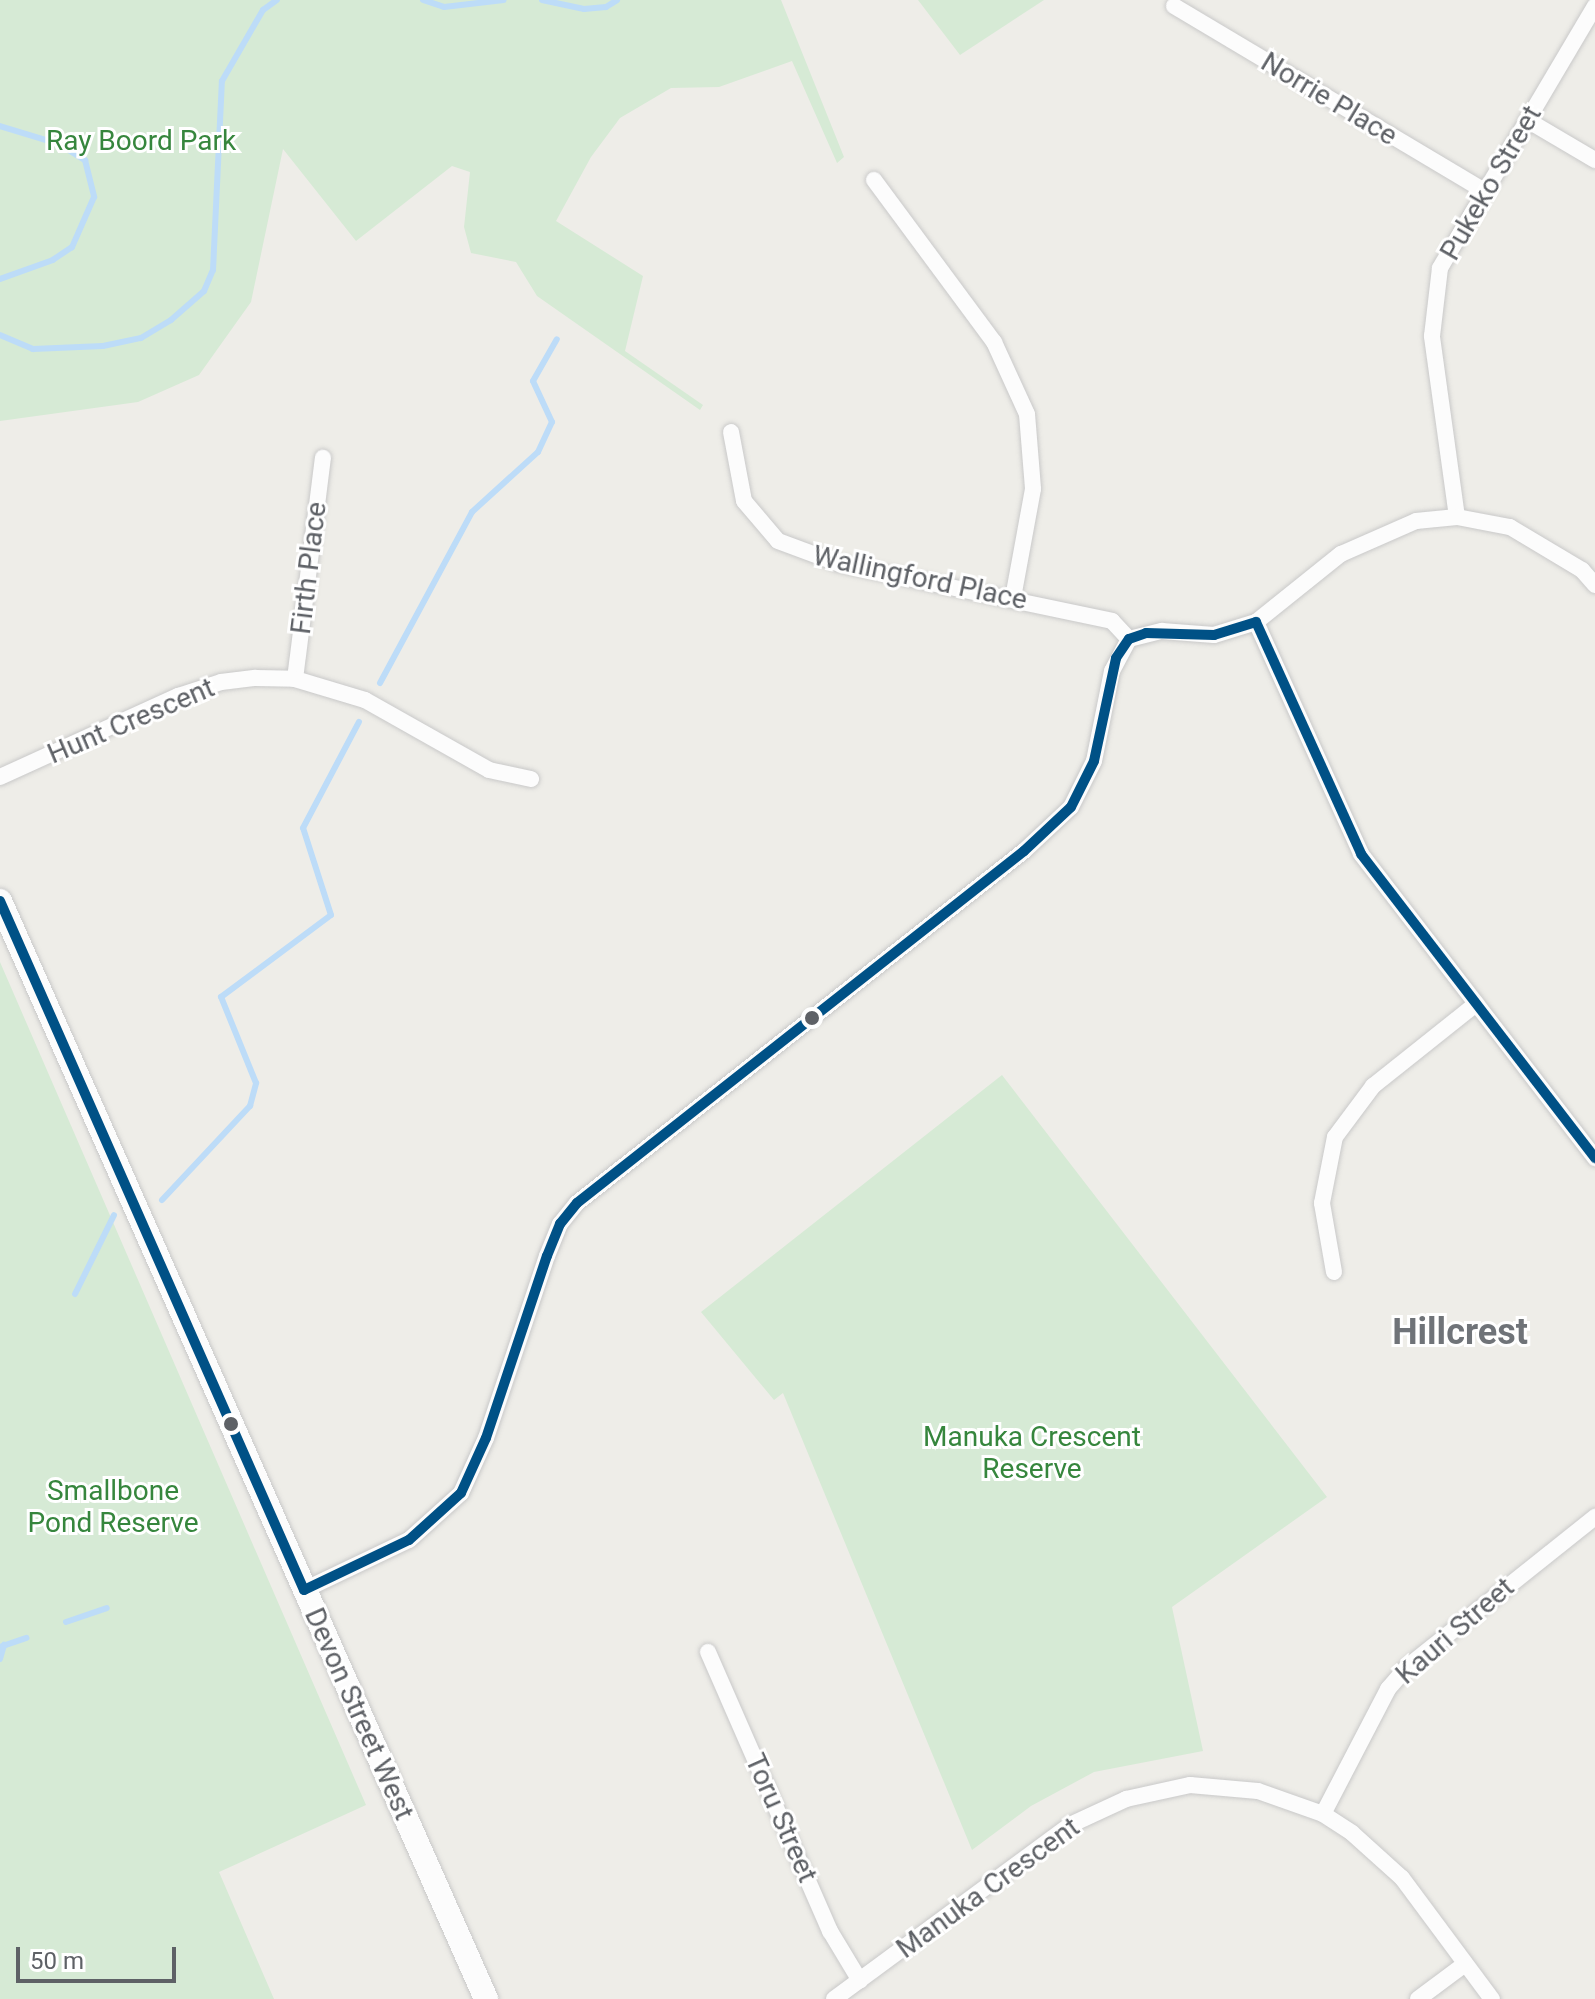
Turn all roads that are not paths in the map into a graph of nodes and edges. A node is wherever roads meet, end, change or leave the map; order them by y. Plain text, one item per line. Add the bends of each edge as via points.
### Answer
1 (1174, 6) dead end
2 (1595, 6) edge
3 (1527, 120) junction
4 (1595, 160) edge
5 (874, 180) dead end
6 (1484, 191) junction
7 (731, 432) dead end
8 (323, 458) dead end
9 (1457, 517) junction
10 (1595, 585) edge
11 (1013, 598) junction
12 (1256, 622) junction
13 (1129, 639) junction
14 (295, 679) junction
15 (0, 777) edge
16 (531, 779) dead end
17 (0, 901) edge
18 (1476, 1004) junction
19 (1595, 1158) edge
20 (1334, 1272) dead end
21 (1595, 1517) edge
22 (304, 1590) junction
23 (708, 1652) dead end
24 (1323, 1814) junction
25 (1465, 1964) junction
26 (860, 1981) junction
27 (486, 1999) edge
28 (834, 1999) edge
29 (1418, 1999) edge
30 (1492, 1999) edge

1 - 6 street, Norrie Place
2 - 3 street, Pukeko Street
3 - 4 street
3 - 6 street, Pukeko Street
5 - 11 street via 994,342 1027,414 1033,489
6 - 9 street, Pukeko Street via 1454,240 1433,298 1432,336
7 - 11 street, Wallingford Place via 744,501 778,541 840,564
8 - 14 street, Firth Place
9 - 10 street via 1486,520 1534,537
9 - 12 street via 1416,521 1365,539
11 - 13 street, Wallingford Place via 1112,621
12 - 13 street via 1214,635 1162,631
12 - 18 street via 1361,854
13 - 22 street via 1116,658 1094,761 1071,807 1024,851 588,1191 560,1224 486,1438 461,1493 409,1540
14 - 15 street, Hunt Crescent via 221,682
14 - 16 street, Hunt Crescent via 365,700 489,770
17 - 22 main road, Devon Street West
18 - 19 street
18 - 20 street via 1373,1086 1335,1137 1322,1203
21 - 24 street, Kauri Street via 1407,1667 1388,1689
22 - 27 main road, Devon Street West
23 - 26 street, Toru Street via 830,1931
24 - 25 street, Manuka Crescent via 1402,1878
24 - 26 street, Manuka Crescent via 1227,1785 1155,1791 1102,1807 1040,1844
25 - 29 street
25 - 30 street, Manuka Crescent
26 - 28 street, Manuka Crescent

